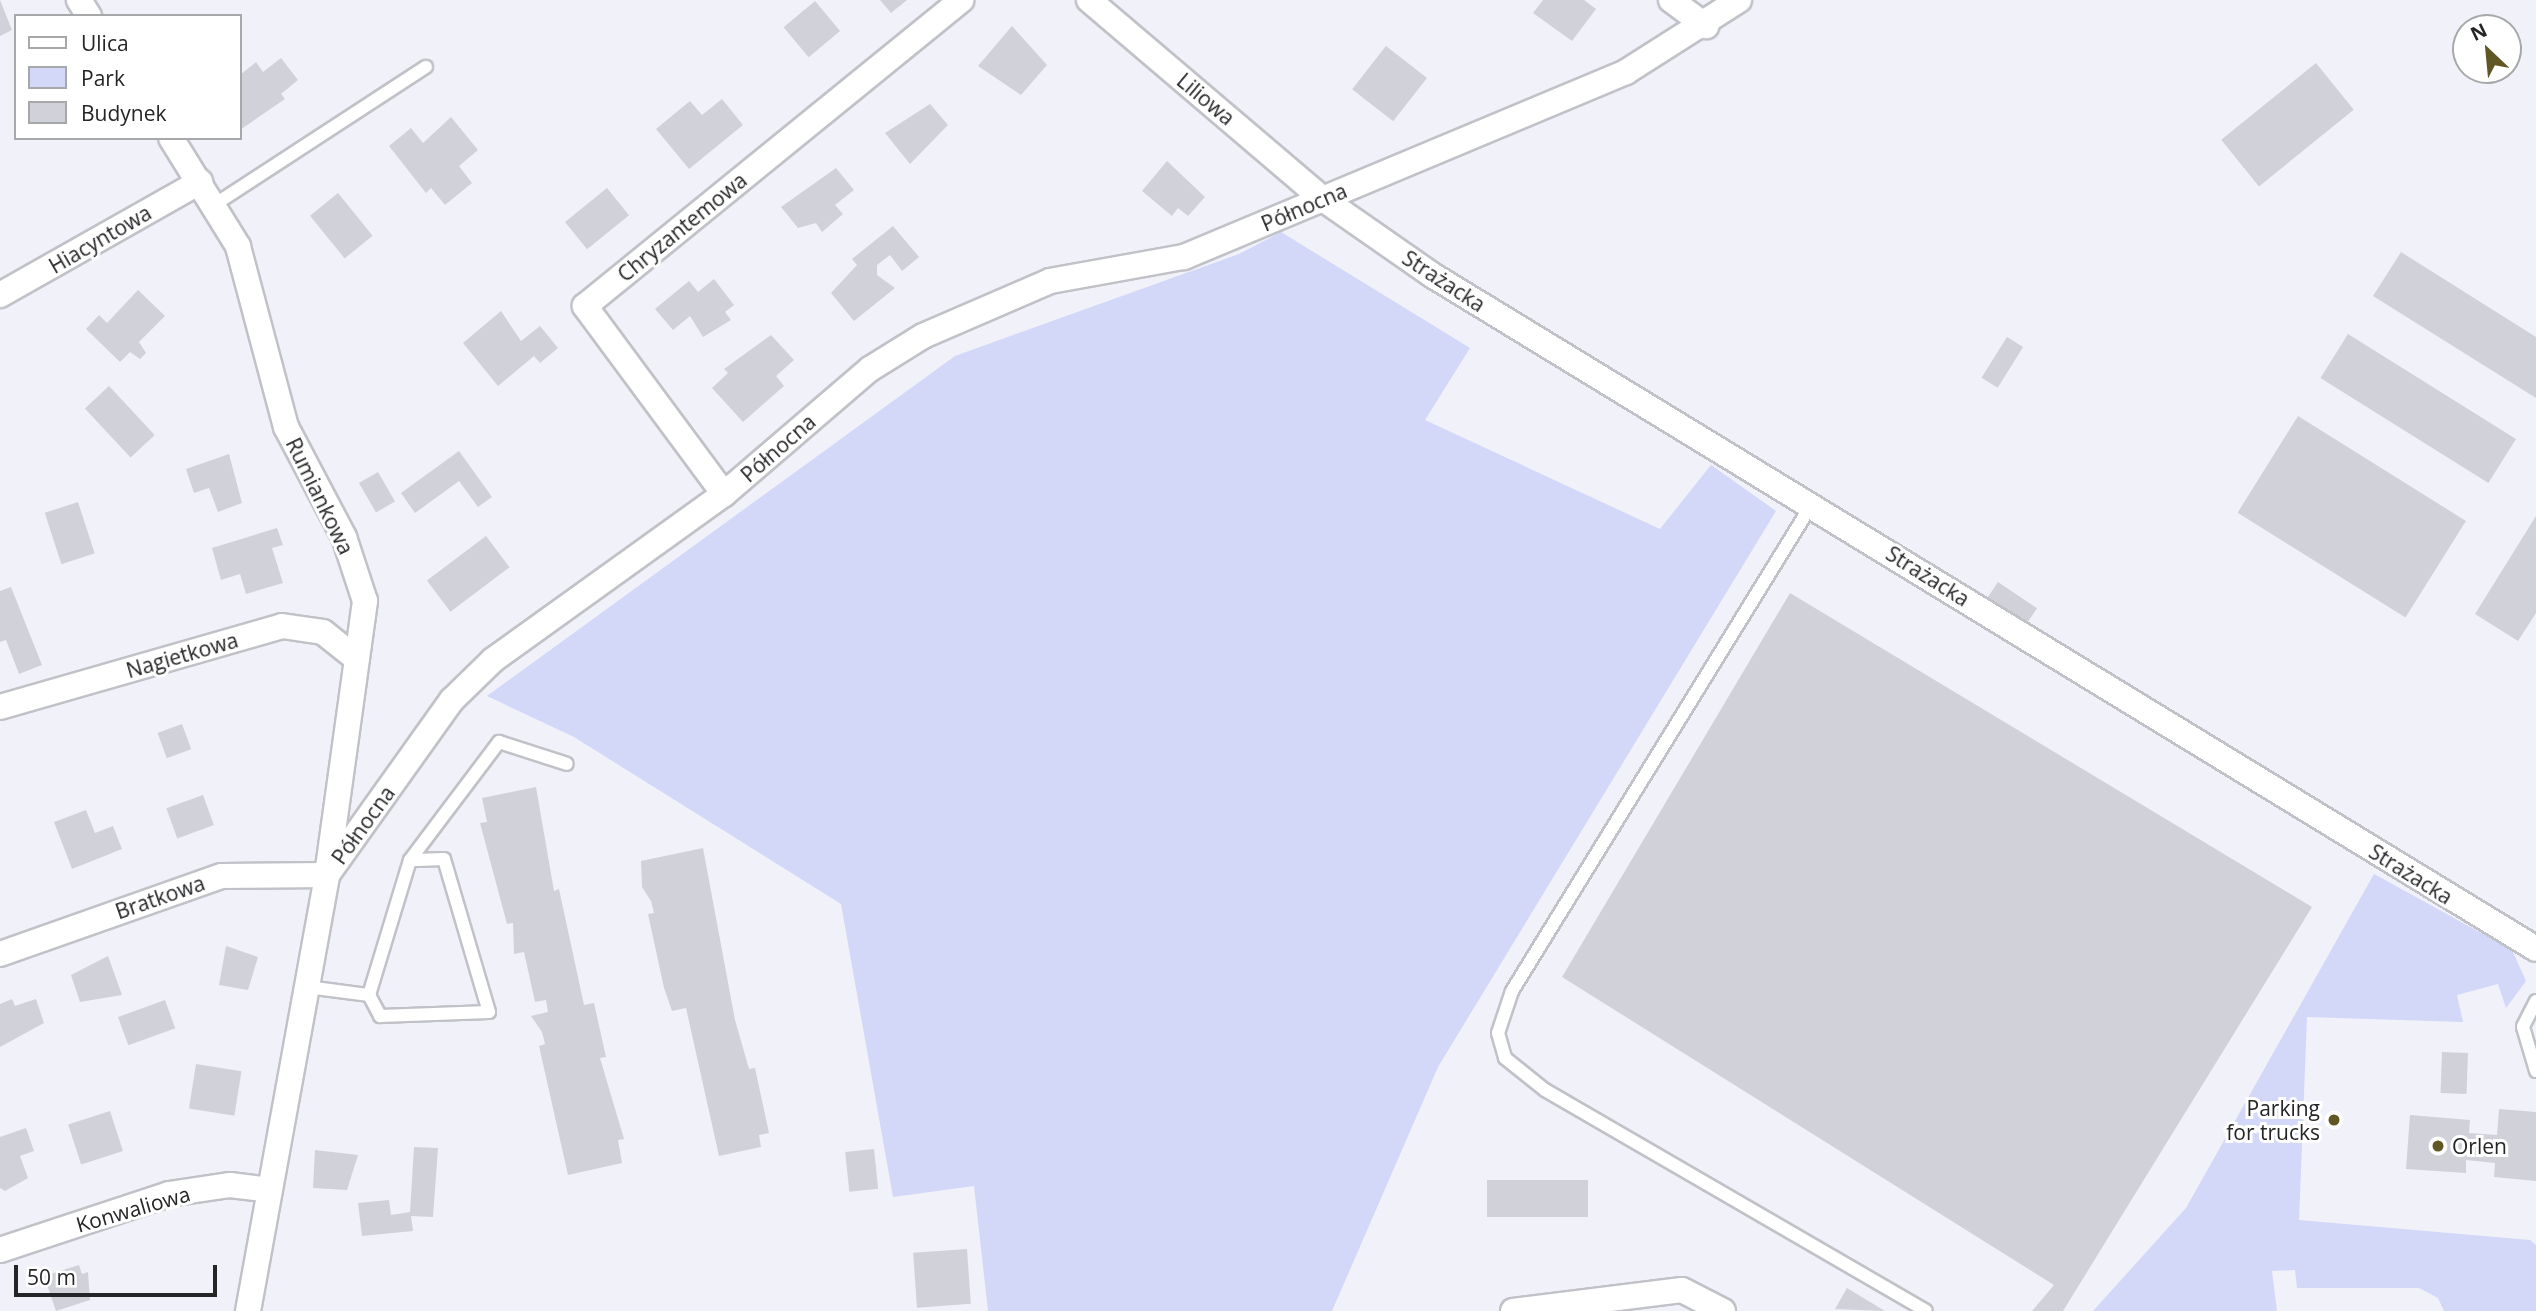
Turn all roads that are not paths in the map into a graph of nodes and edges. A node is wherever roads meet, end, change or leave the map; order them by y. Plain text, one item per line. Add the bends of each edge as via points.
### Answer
1 (961, 0) edge
2 (1089, 0) edge
3 (1671, 0) edge
4 (1739, 0) edge
5 (1706, 26) junction
6 (426, 67) dead end
7 (172, 140) edge
8 (200, 182) junction
9 (1323, 199) junction
10 (214, 205) junction
11 (0, 295) edge
12 (724, 494) junction
13 (1813, 503) junction
14 (357, 659) junction
15 (0, 707) edge
16 (567, 764) dead end
17 (410, 860) junction
18 (327, 875) junction
19 (2536, 949) edge
20 (0, 954) edge
21 (306, 987) junction
22 (369, 995) junction
23 (2536, 1001) edge
24 (2536, 1071) edge
25 (270, 1190) junction
26 (0, 1250) edge
27 (248, 1311) edge
28 (1513, 1311) edge
29 (1723, 1311) edge
30 (1927, 1311) edge

1 - 12 street, Chryzantemowa via 585,306
2 - 9 street, Liliowa
3 - 5 street
4 - 5 street, Północna
5 - 9 street, Północna via 1626,72
6 - 10 lane
7 - 8 street, Rumiankowa
8 - 10 street, Rumiankowa
8 - 11 street, Hiacyntowa
9 - 12 street, Północna via 1184,257 1020,292 923,336 870,369
9 - 13 street, Strażacka via 1639,406
10 - 14 street, Rumiankowa via 238,246 286,427 344,537 365,601
12 - 18 street, Północna via 493,660 452,700
13 - 19 street, Strażacka
13 - 30 lane via 1512,991 1498,1033 1505,1058 1545,1090
14 - 15 street, Nagietkowa via 323,632 282,626
14 - 18 street, Rumiankowa
16 - 17 lane via 499,742
17 - 22 lane
17 - 22 lane via 444,859 489,1012 380,1016
18 - 20 street, Bratkowa via 222,876
18 - 21 street, Północna
21 - 22 lane
21 - 25 street, Północna
23 - 24 lane via 2523,1027
25 - 26 street, Konwaliowa via 230,1185 169,1194
25 - 27 street, Północna
28 - 29 street via 1682,1290

